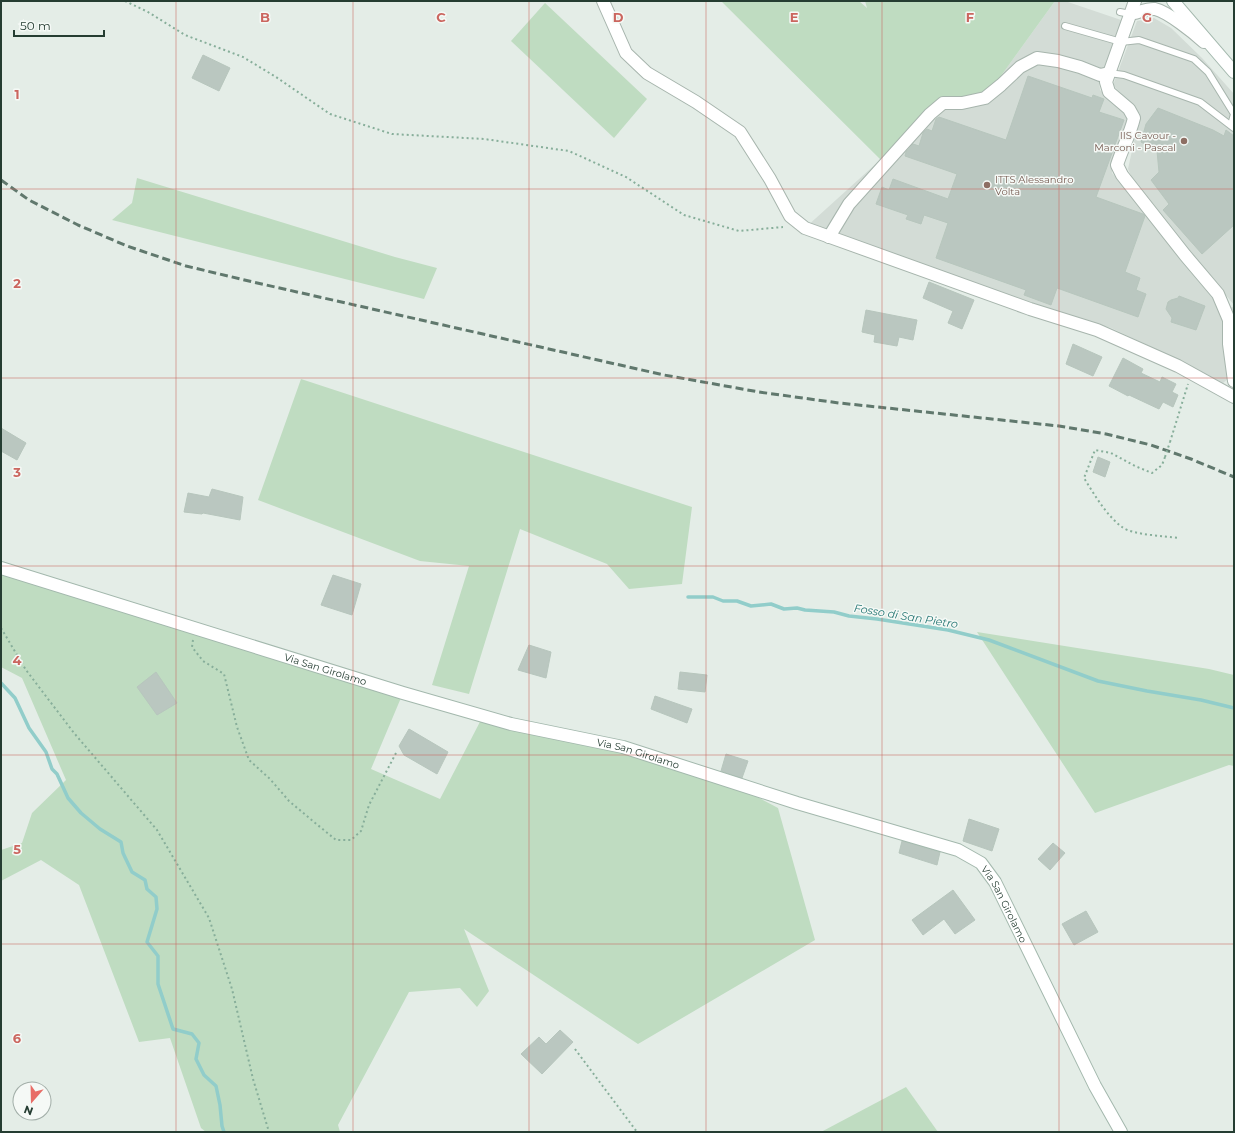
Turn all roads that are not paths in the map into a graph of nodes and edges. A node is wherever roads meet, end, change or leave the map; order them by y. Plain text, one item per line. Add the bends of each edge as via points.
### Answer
1 (603, 1) edge
2 (1131, 1) edge
3 (1135, 1) edge
4 (1149, 1) edge
5 (1173, 1) edge
6 (1125, 13) junction
7 (1065, 26) dead end
8 (1121, 42) junction
9 (1223, 59) junction
10 (1234, 72) edge
11 (1109, 74) junction
12 (1232, 127) edge
13 (829, 237) junction
14 (1234, 381) edge
15 (1234, 397) edge
16 (1, 568) edge
17 (1121, 1132) edge

1 - 13 street via 626,52 647,73 740,132 790,216 804,228
2 - 6 street via 1132,10
3 - 6 street
4 - 6 street
5 - 9 street
6 - 8 street
6 - 9 street via 1154,9 1168,15 1200,38
7 - 8 lane
8 - 11 street
8 - 12 lane via 1139,40 1194,59 1208,72 1234,114
9 - 10 street
11 - 12 lane via 1124,75 1200,102
11 - 13 street via 1100,75 1058,61 1037,58 1020,67 985,98 943,104 924,120 849,204
11 - 14 street via 1106,82 1108,92 1129,109 1134,118 1117,165 1122,176 1218,294 1229,320
13 - 15 street via 1098,330 1178,366
16 - 17 street, Via San Girolamo via 403,693 510,724 623,747 797,803 958,850 981,863 995,882

